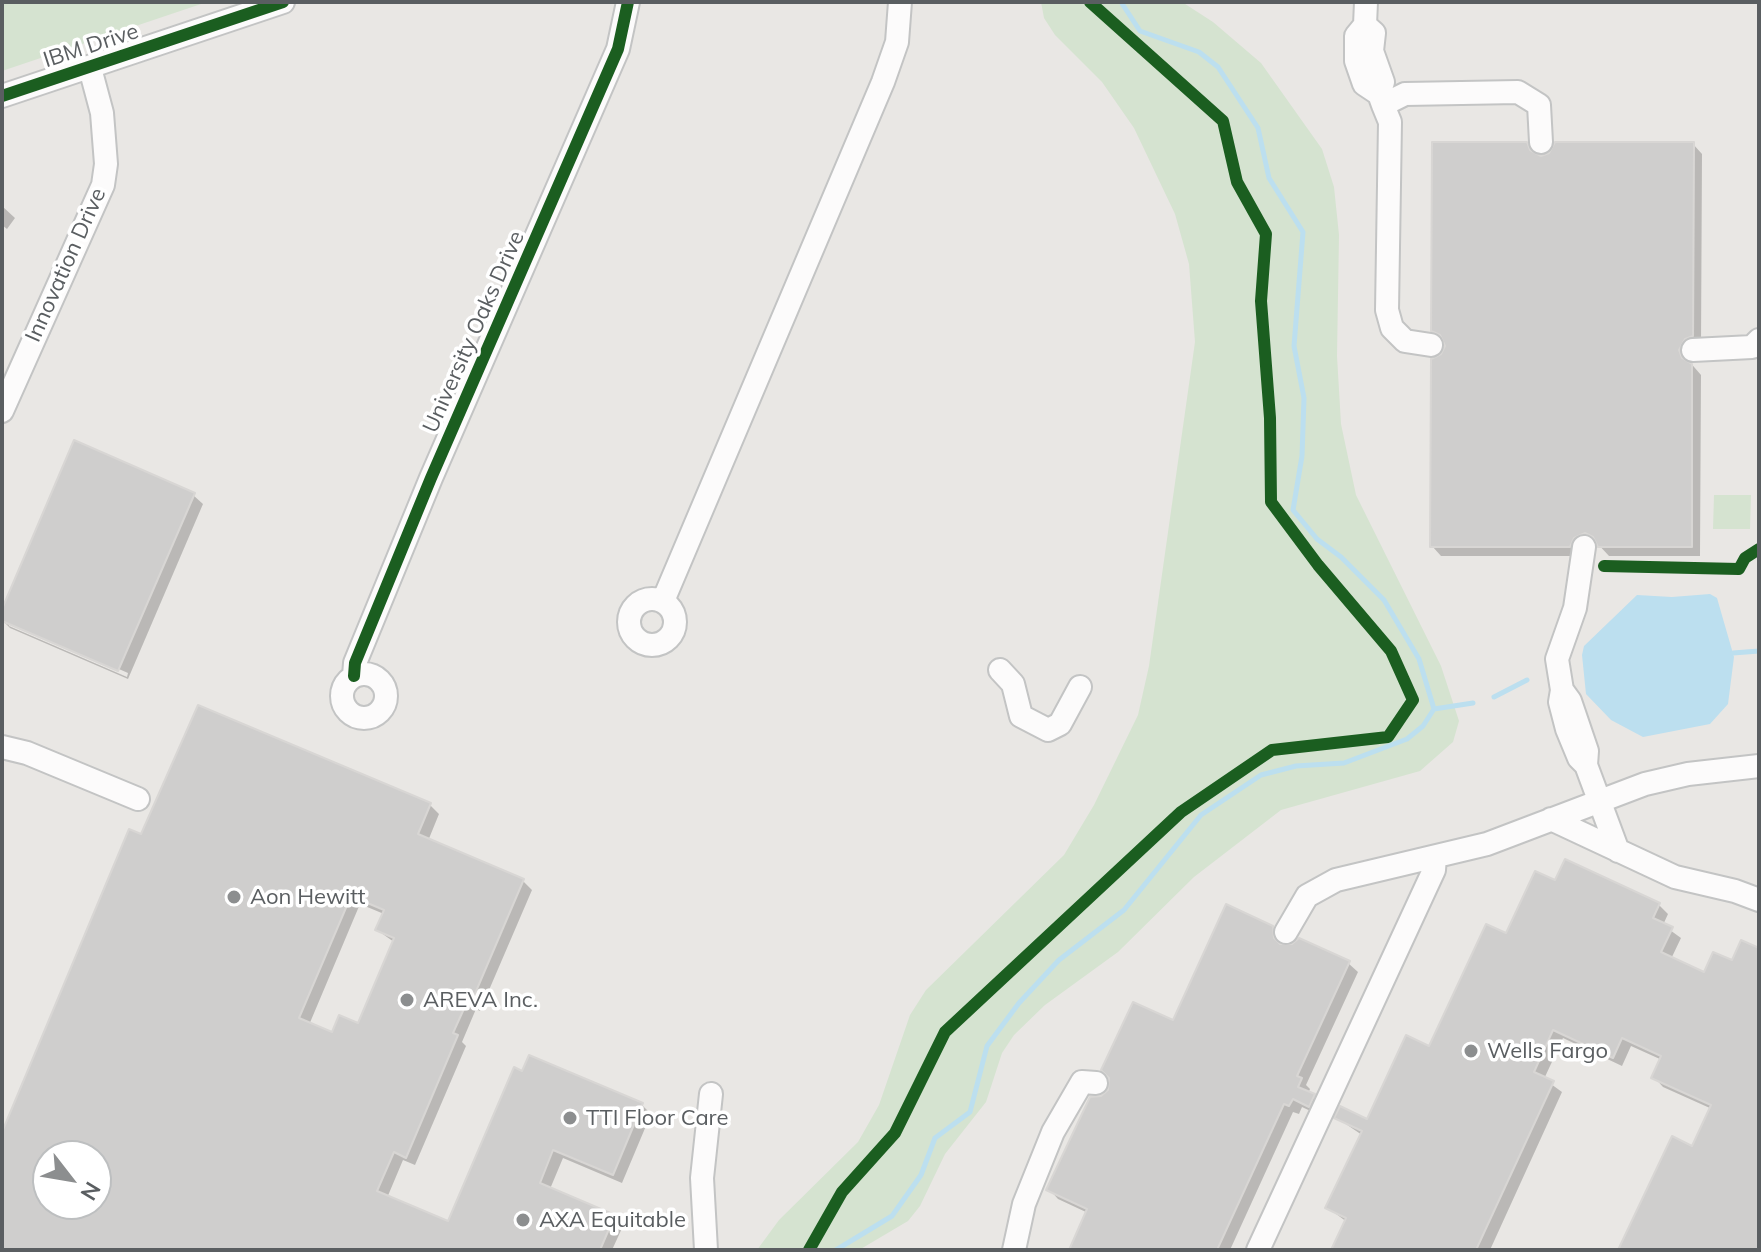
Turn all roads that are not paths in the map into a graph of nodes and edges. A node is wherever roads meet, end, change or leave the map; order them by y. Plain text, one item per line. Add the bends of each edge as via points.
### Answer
1 (283, 2) edge
2 (628, 2) edge
3 (900, 2) edge
4 (1366, 2) edge
5 (90, 68) junction
6 (2, 96) edge
7 (1381, 100) junction
8 (1541, 142) dead end
9 (1759, 340) edge
10 (1431, 345) dead end
11 (1693, 350) dead end
12 (2, 411) edge
13 (1584, 547) dead end
14 (663, 601) dead end
15 (1000, 670) dead end
16 (354, 676) dead end
17 (1080, 687) dead end
18 (2, 747) edge
19 (1759, 766) edge
20 (138, 799) dead end
21 (1599, 799) junction
22 (1551, 819) junction
23 (1618, 851) junction
24 (1435, 857) junction
25 (1759, 900) edge
26 (1286, 932) dead end
27 (1096, 1083) dead end
28 (711, 1094) dead end
29 (706, 1250) edge
30 (1014, 1250) edge
31 (1258, 1250) edge

1 - 5 street, IBM Drive
2 - 16 street, University Oaks Drive via 618,49 431,478
3 - 14 street via 897,42 888,69
4 - 7 street via 1365,25 1374,33 1372,51 1383,82
5 - 6 street, IBM Drive
5 - 12 street, Innovation Drive via 102,113 103,185
7 - 8 street via 1405,94 1518,92 1539,105
7 - 10 street via 1390,122 1387,310 1392,328 1405,341
9 - 11 street via 1752,347
13 - 21 street via 1575,608 1557,659 1562,690 1587,751 1586,765
15 - 17 street via 1013,684 1021,716 1048,730 1060,724
18 - 20 street
19 - 21 street via 1665,779
21 - 22 street
21 - 23 street
22 - 23 street
22 - 24 street
23 - 25 street via 1675,877
24 - 26 street via 1324,884 1307,896
24 - 31 street via 1434,870
27 - 30 street via 1082,1082 1053,1132 1021,1213
28 - 29 street via 702,1178

